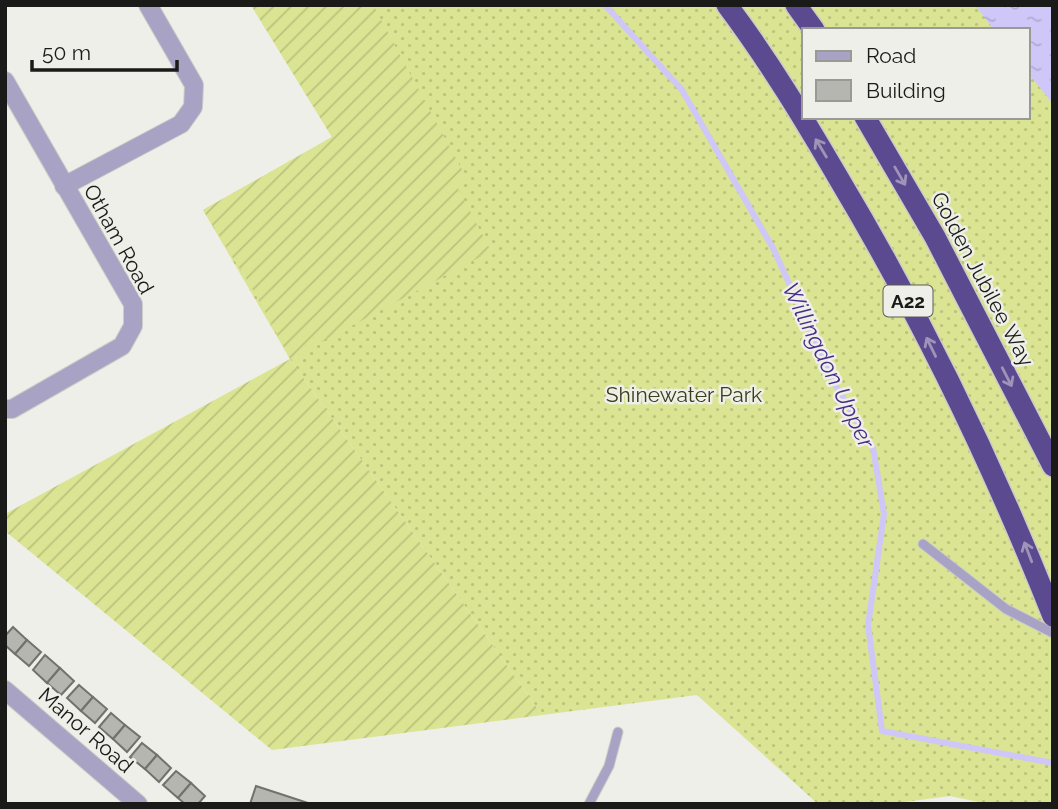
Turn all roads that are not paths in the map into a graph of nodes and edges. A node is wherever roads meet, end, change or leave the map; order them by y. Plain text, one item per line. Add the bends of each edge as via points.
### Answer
1 (148, 5) edge
2 (727, 5) edge
3 (796, 5) edge
4 (813, 28) edge
5 (5, 81) edge
6 (802, 116) edge
7 (804, 119) edge
8 (866, 119) edge
9 (64, 186) junction
10 (9, 409) edge
11 (1053, 466) edge
12 (923, 544) dead end
13 (1053, 616) edge
14 (1053, 633) edge
15 (5, 690) edge
16 (618, 732) dead end
17 (138, 804) edge
18 (589, 804) edge

1 - 9 street via 194,85 193,107 181,124
6 -> 2 highway, A22 via 769,60
3 - 4 highway
5 - 9 street, Otham Road
13 -> 7 highway, A22 via 1013,514 894,271
8 -> 11 highway, Golden Jubilee Way / A22 via 935,237
9 - 10 street, Otham Road via 133,304 133,326 122,346
12 - 14 lane via 1006,609
15 - 17 street, Manor Road
16 - 18 lane via 609,766

